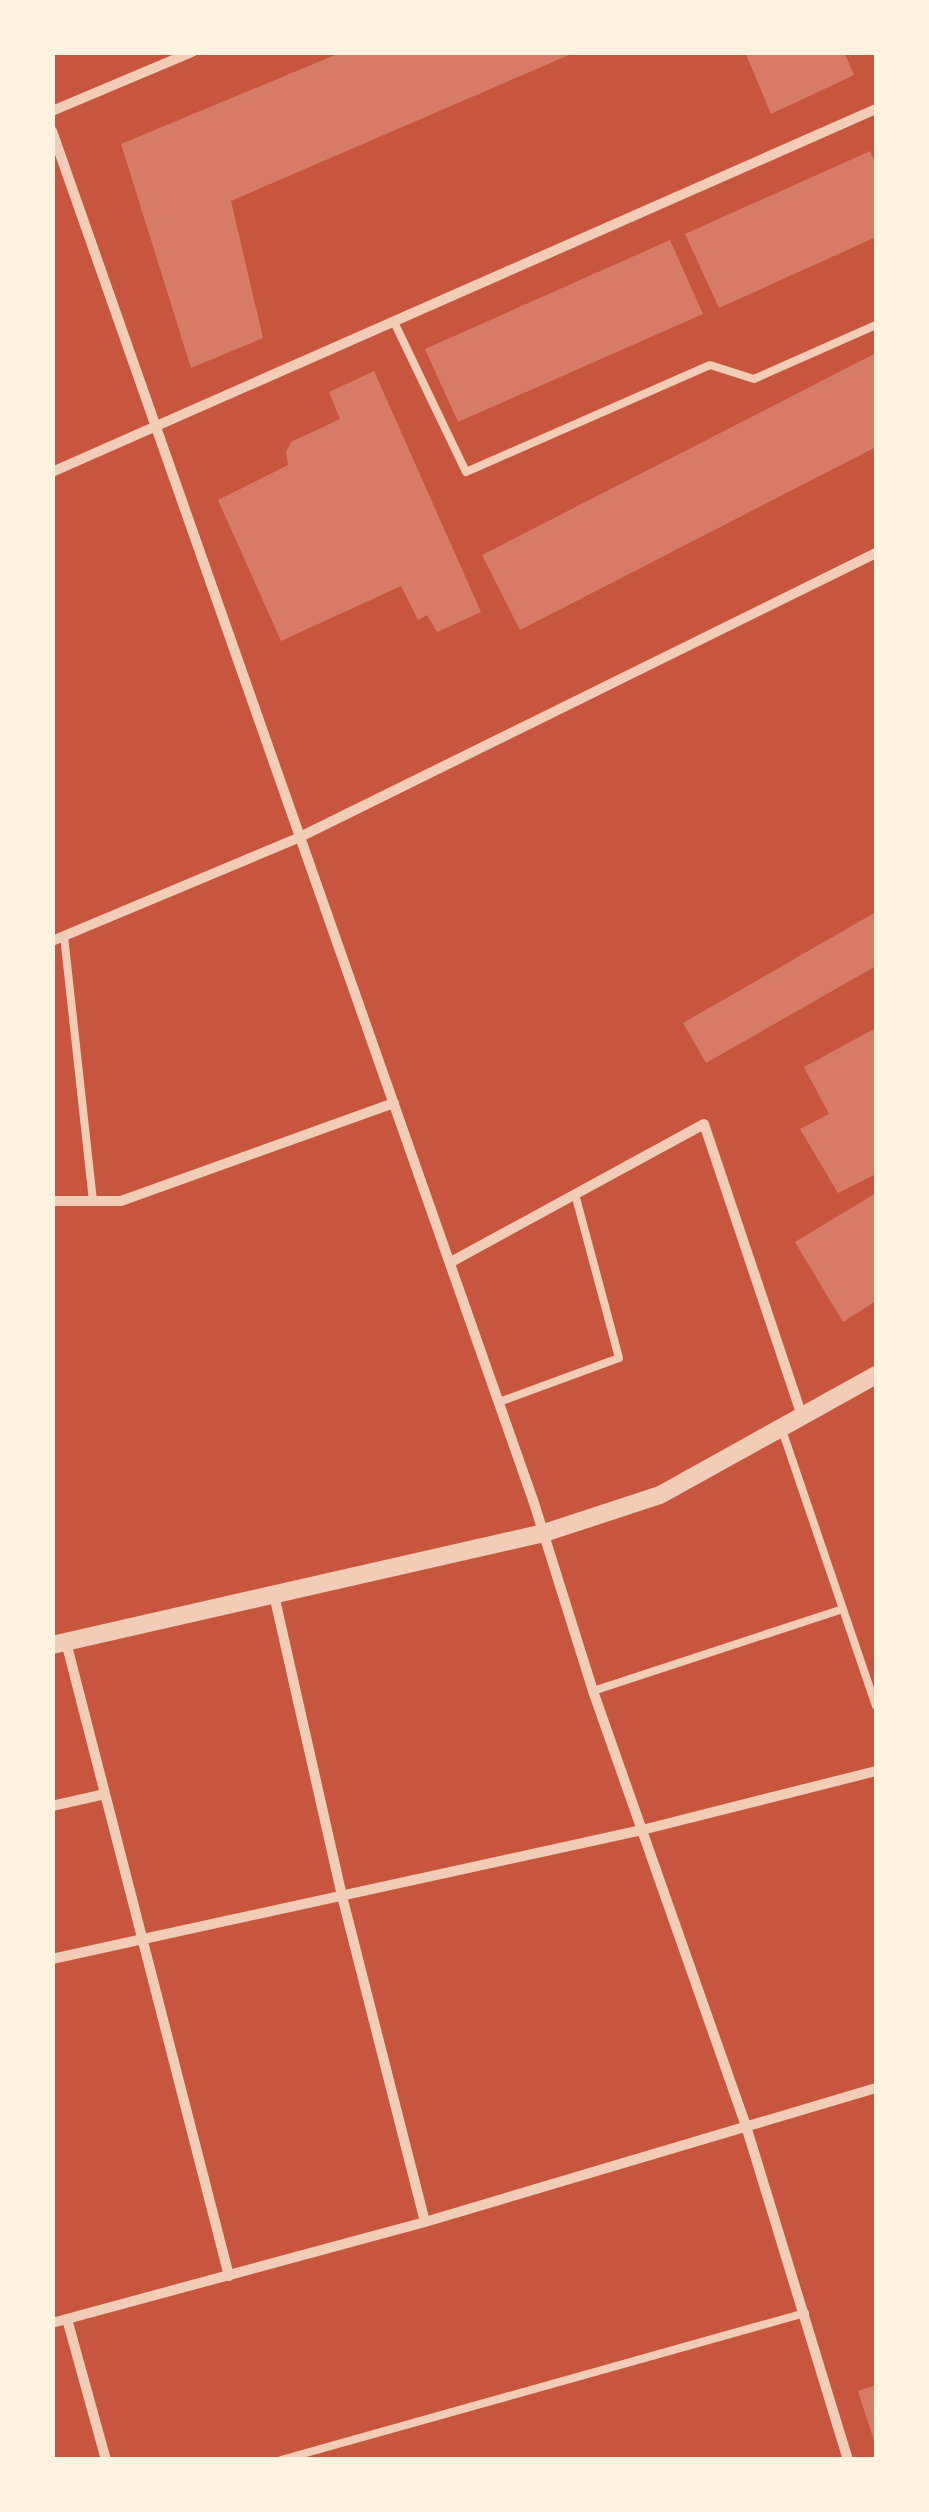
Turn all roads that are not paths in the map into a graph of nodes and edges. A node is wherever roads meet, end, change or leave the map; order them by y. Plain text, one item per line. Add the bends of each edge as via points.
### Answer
1 (192, 52) edge
2 (52, 110) edge
3 (876, 110) edge
4 (52, 131) edge
5 (394, 322) junction
6 (876, 325) edge
7 (158, 425) junction
8 (52, 472) edge
9 (876, 552) edge
10 (298, 838) junction
11 (58, 938) edge
12 (394, 1102) junction
13 (575, 1194) junction
14 (52, 1201) edge
15 (93, 1201) junction
16 (451, 1262) junction
17 (876, 1375) edge
18 (499, 1402) junction
19 (802, 1416) junction
20 (782, 1430) junction
21 (544, 1533) junction
22 (274, 1595) junction
23 (844, 1609) junction
24 (59, 1643) edge
25 (593, 1691) junction
26 (876, 1706) edge
27 (876, 1771) edge
28 (105, 1794) junction
29 (52, 1806) edge
30 (642, 1830) junction
31 (342, 1896) junction
32 (142, 1940) junction
33 (52, 1959) edge
34 (876, 2088) edge
35 (746, 2126) junction
36 (425, 2222) junction
37 (229, 2276) junction
38 (805, 2313) junction
39 (66, 2319) junction
40 (52, 2323) edge
41 (106, 2460) edge
42 (282, 2460) edge
43 (848, 2460) edge

1 - 2 street
3 - 5 street
4 - 7 street
5 - 6 lane via 466,472 710,365 754,380
5 - 7 street
7 - 8 street
7 - 10 street
9 - 10 street
10 - 11 street
10 - 12 street
11 - 15 lane
12 - 15 street via 121,1201
12 - 16 street
13 - 16 street
13 - 18 lane via 619,1358
13 - 19 street via 704,1124
14 - 15 street
16 - 18 street
17 - 19 street
18 - 21 street
19 - 20 street
20 - 21 street via 660,1495
20 - 23 lane
21 - 22 street
21 - 25 street
22 - 24 street
22 - 31 street
23 - 25 lane
23 - 26 lane
24 - 28 street
25 - 30 street
27 - 30 street
28 - 29 street
28 - 32 street
30 - 31 street
30 - 35 street
31 - 32 street
31 - 36 street
32 - 33 street
32 - 37 street
34 - 35 street
35 - 36 street
35 - 38 street
36 - 37 street
37 - 39 street
38 - 42 lane
38 - 43 street
39 - 40 street
39 - 41 street

